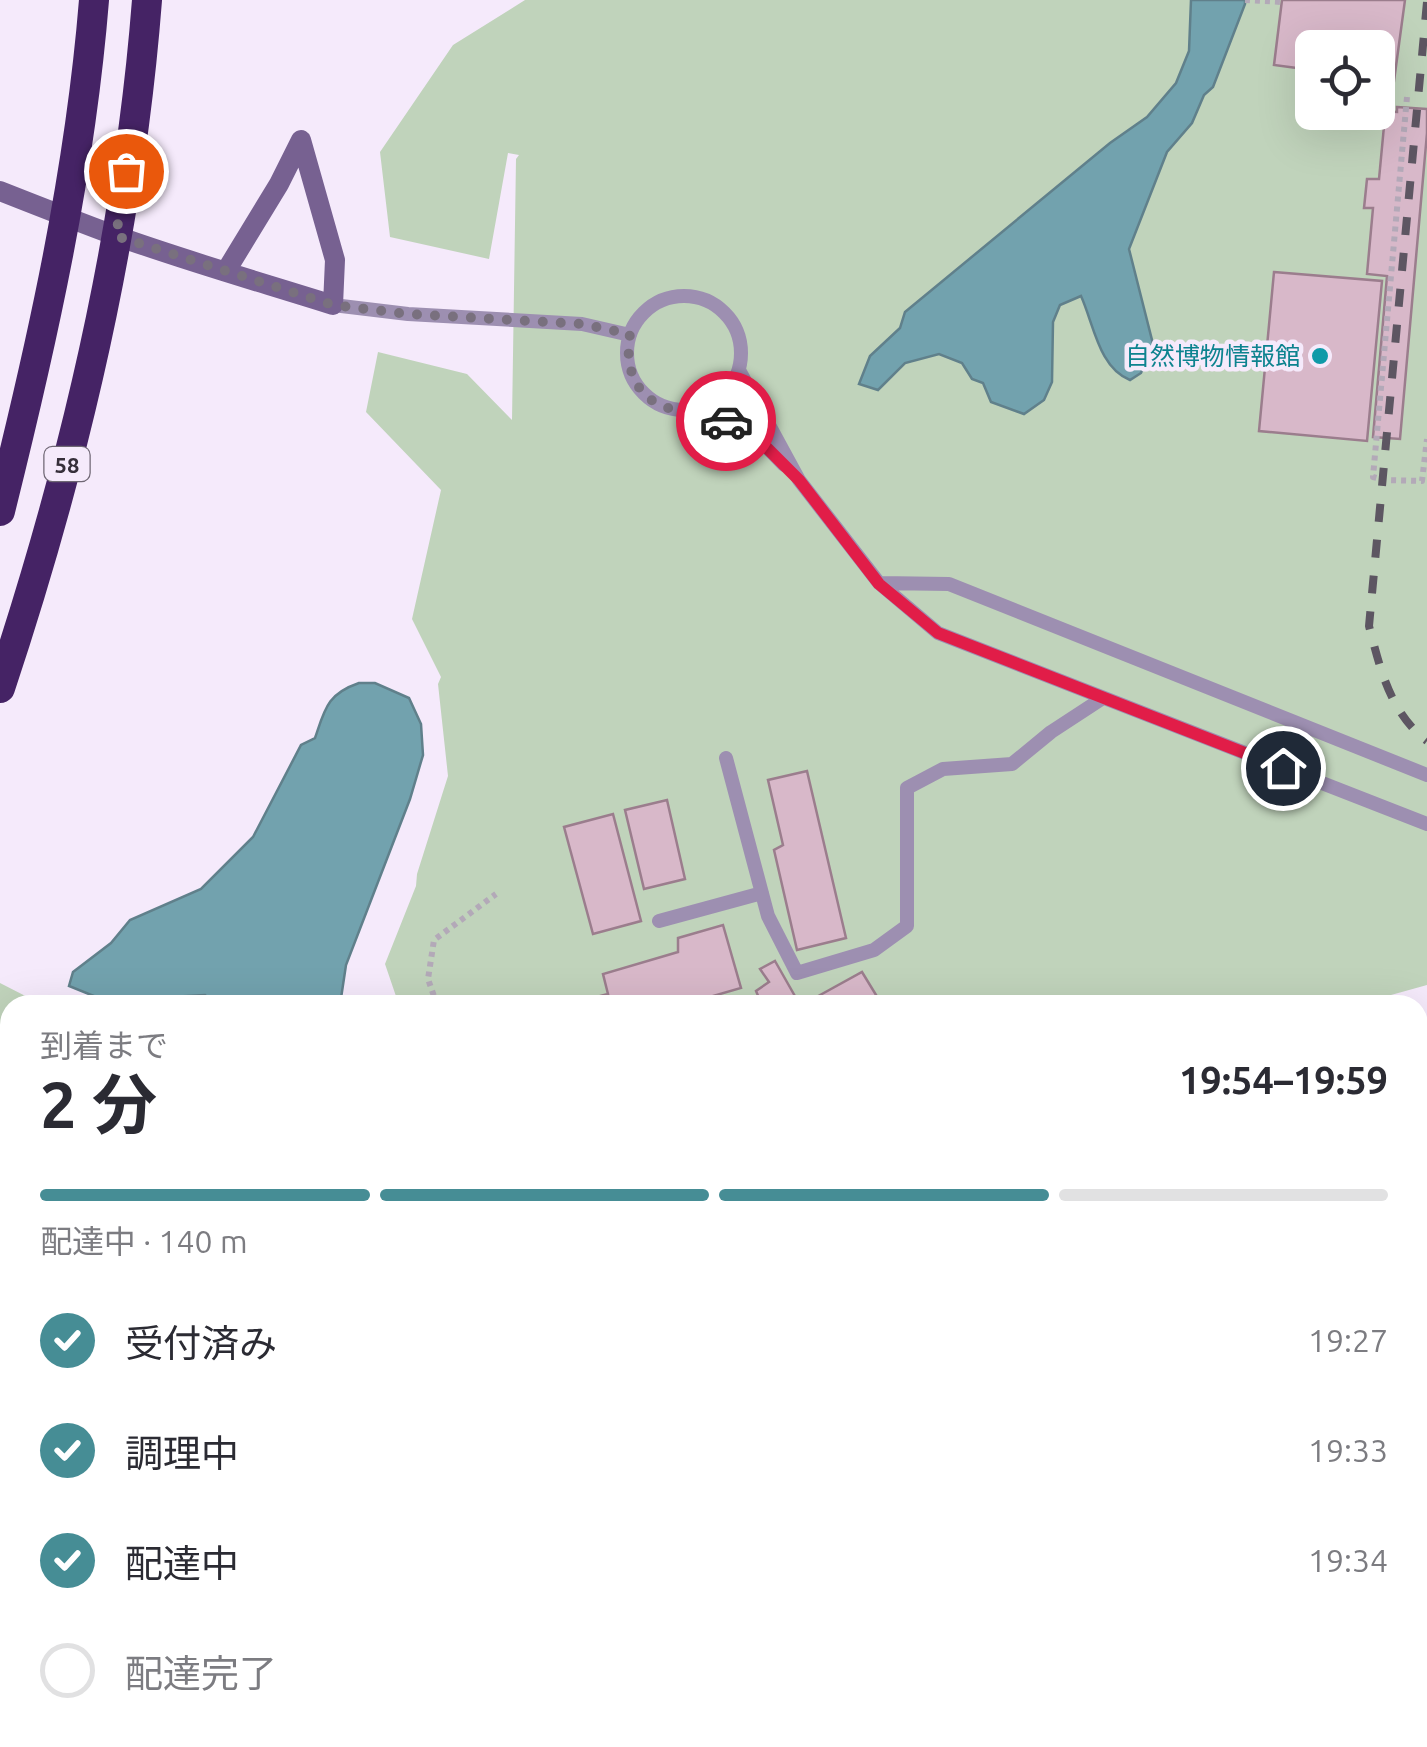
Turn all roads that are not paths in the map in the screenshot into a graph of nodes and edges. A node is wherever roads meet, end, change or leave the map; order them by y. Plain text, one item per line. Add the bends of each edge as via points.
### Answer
1 (94, 0) edge
2 (148, 0) edge
3 (0, 190) edge
4 (66, 217) junction
5 (116, 236) junction
6 (226, 271) junction
7 (333, 305) junction
8 (630, 334) junction
9 (739, 370) junction
10 (695, 408) junction
11 (799, 480) junction
12 (0, 511) edge
13 (879, 584) junction
14 (0, 688) edge
15 (1104, 698) junction
16 (726, 758) dead end
17 (1427, 775) edge
18 (1427, 824) edge
19 (762, 892) junction
20 (659, 922) dead end

1 - 4 highway, 58
2 - 5 highway, 58
3 - 4 street
4 - 5 street
4 - 12 highway, 58
5 - 6 street
5 - 14 highway, 58 via 70,454
6 - 7 street
6 - 7 street via 301,140 335,260
7 - 8 lane via 582,324
8 - 9 lane via 654,304 673,296 711,302 738,331
8 - 10 lane via 627,352 638,387 667,408
9 - 10 lane via 718,399
9 - 11 lane
10 - 11 lane via 752,433
11 - 13 lane
13 - 15 lane via 938,633
13 - 17 lane via 948,584
15 - 18 lane
15 - 19 lane via 1012,764 942,769 907,788 907,926 874,950 796,973
16 - 19 lane
19 - 20 lane

